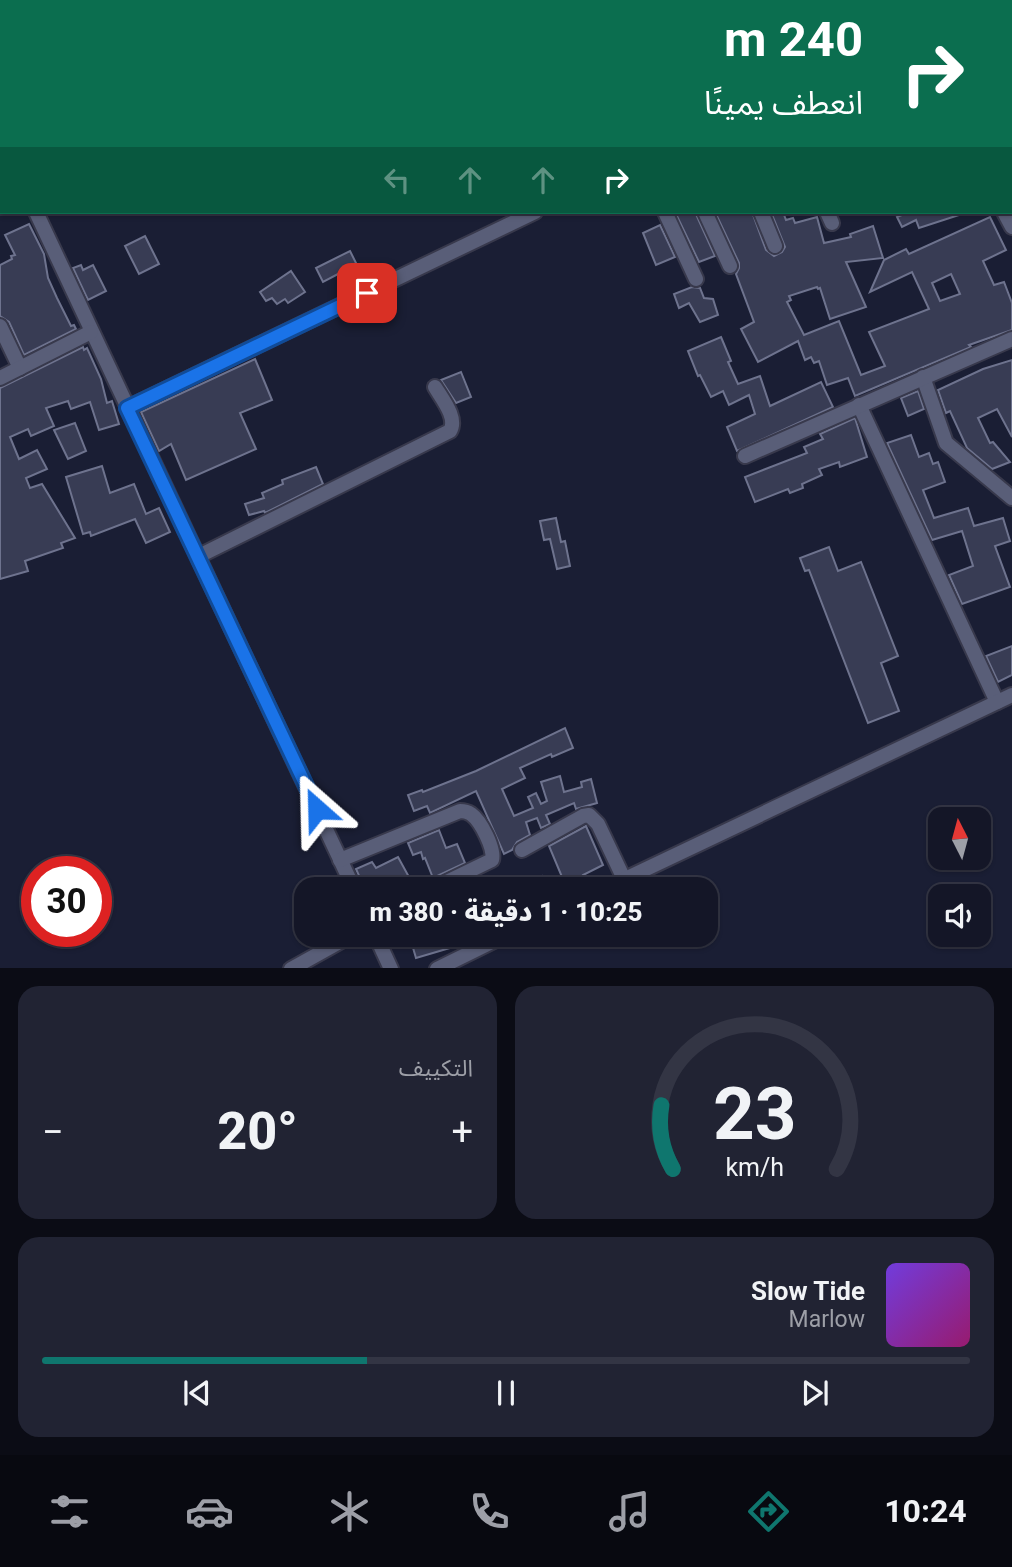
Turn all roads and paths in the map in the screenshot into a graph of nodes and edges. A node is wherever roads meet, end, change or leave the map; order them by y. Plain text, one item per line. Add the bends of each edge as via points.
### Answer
1 (37, 214) edge
2 (531, 214) edge
3 (666, 214) edge
4 (706, 214) edge
5 (762, 214) edge
6 (775, 247) dead end
7 (730, 267) dead end
8 (696, 279) dead end
9 (0, 327) edge
10 (91, 332) junction
11 (1012, 339) edge
12 (20, 368) junction
13 (923, 377) junction
14 (0, 378) edge
15 (435, 387) dead end
16 (859, 405) junction
17 (127, 408) junction
18 (745, 456) dead end
19 (1012, 498) edge
20 (199, 556) junction
21 (1012, 695) edge
22 (996, 702) junction
23 (522, 850) dead end
24 (340, 860) junction
25 (348, 877) edge
26 (458, 877) edge
27 (623, 877) edge
28 (628, 877) edge
29 (330, 947) edge
30 (380, 947) edge
31 (481, 947) edge
32 (388, 966) edge
33 (291, 968) edge
34 (437, 968) edge

1 - 10 street
2 - 17 street
3 - 8 street
4 - 7 street
5 - 6 street
9 - 12 street
10 - 12 street
10 - 17 street
11 - 13 street
12 - 14 street
13 - 16 street
13 - 19 street via 946,443
15 - 20 street via 453,419 450,431
16 - 18 street
16 - 22 street
17 - 20 street
20 - 24 street
21 - 22 street
22 - 28 street
23 - 27 street via 589,815 598,824
24 - 25 street
24 - 26 street via 460,811 477,821 494,857
29 - 33 street
30 - 32 street
31 - 34 street

